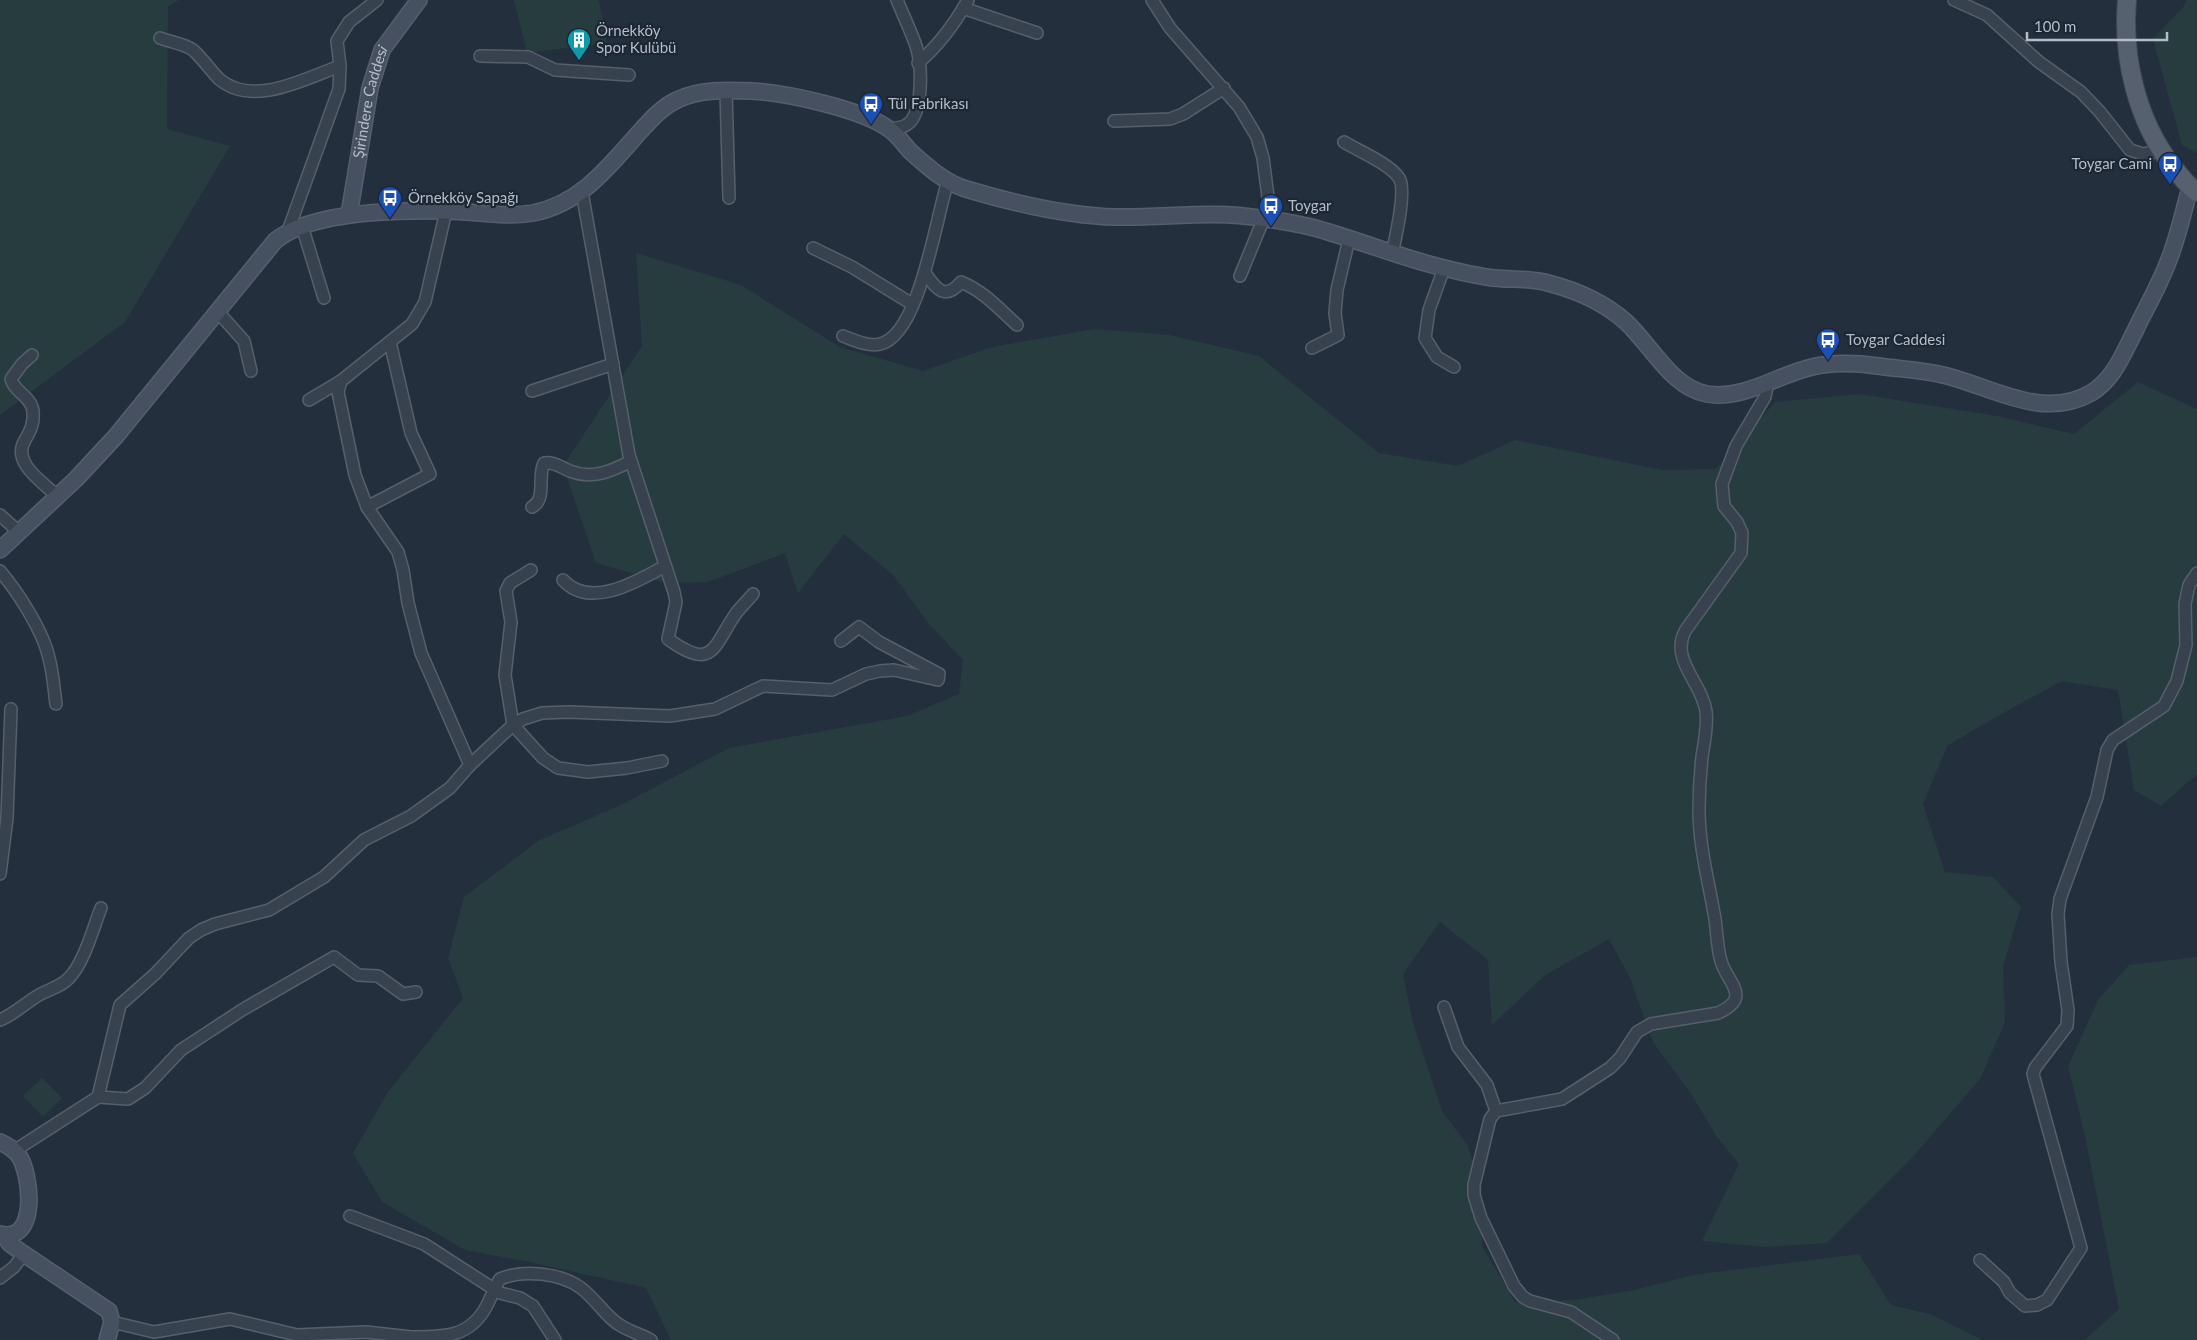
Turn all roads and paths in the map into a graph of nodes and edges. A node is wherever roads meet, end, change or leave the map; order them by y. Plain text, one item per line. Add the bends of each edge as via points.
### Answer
1 (376, 0) edge
2 (419, 0) edge
3 (897, 0) edge
4 (1152, 0) edge
5 (2127, 0) edge
6 (1956, 1) edge
7 (965, 4) edge
8 (1037, 33) dead end
9 (160, 38) dead end
10 (480, 56) dead end
11 (918, 63) junction
12 (340, 66) junction
13 (630, 76) dead end
14 (1224, 88) junction
15 (726, 90) junction
16 (1114, 121) dead end
17 (890, 129) junction
18 (1344, 142) dead end
19 (2160, 151) junction
20 (948, 181) junction
21 (2193, 190) edge
22 (582, 192) junction
23 (729, 198) dead end
24 (446, 211) junction
25 (349, 215) junction
26 (1267, 219) junction
27 (295, 228) junction
28 (1350, 239) junction
29 (813, 248) dead end
30 (1392, 254) junction
31 (1444, 268) junction
32 (925, 273) junction
33 (1240, 276) dead end
34 (324, 298) dead end
35 (912, 304) junction
36 (218, 312) junction
37 (1017, 325) dead end
38 (843, 336) dead end
39 (390, 342) junction
40 (1312, 348) dead end
41 (32, 355) dead end
42 (613, 364) junction
43 (1454, 367) dead end
44 (251, 371) dead end
45 (340, 382) junction
46 (1768, 382) junction
47 (532, 391) dead end
48 (309, 400) dead end
49 (631, 461) junction
50 (57, 496) junction
51 (367, 507) junction
52 (532, 507) dead end
53 (0, 515) edge
54 (19, 532) junction
55 (0, 550) edge
56 (665, 566) junction
57 (531, 570) dead end
58 (0, 571) edge
59 (2197, 573) edge
60 (563, 580) dead end
61 (753, 594) dead end
62 (841, 641) dead end
63 (56, 704) dead end
64 (11, 709) dead end
65 (513, 726) junction
66 (662, 761) dead end
67 (470, 765) junction
68 (4, 820) edge
69 (0, 874) edge
70 (101, 908) dead end
71 (416, 992) dead end
72 (1444, 1007) dead end
73 (0, 1020) edge
74 (98, 1097) junction
75 (1496, 1111) junction
76 (0, 1142) edge
77 (14, 1151) junction
78 (350, 1216) dead end
79 (2, 1235) edge
80 (24, 1254) junction
81 (1980, 1260) dead end
82 (0, 1278) edge
83 (494, 1290) junction
84 (112, 1322) junction
85 (413, 1339) edge
86 (106, 1340) edge
87 (555, 1340) edge
88 (651, 1340) edge
89 (1613, 1340) edge

1 - 12 street via 359,12 340,34 337,50
2 - 25 main road, Şirindere Caddesi via 382,50 370,88
3 - 11 street via 917,48
4 - 14 street via 1170,28
5 - 19 main road via 2125,19 2130,68 2142,113
6 - 19 street via 1975,8 2000,25 2039,62 2081,92 2130,150 2143,154
7 - 8 street
7 - 11 street via 927,56
9 - 12 street via 192,49 220,79 234,88 274,89
10 - 13 street via 528,57 555,70
11 - 17 street via 920,79 916,113 902,128
12 - 27 street via 339,89
14 - 16 street via 1170,119
14 - 26 street via 1257,137 1263,158
15 - 17 main road via 760,91 803,99 862,115
15 - 22 main road via 687,96 666,106
15 - 23 street
17 - 20 main road via 914,154
18 - 30 street via 1384,166 1401,182 1400,216
19 - 21 main road
20 - 26 main road via 1007,201 1113,217 1225,214
20 - 32 street
21 - 46 main road via 2156,290 2115,369 2102,385 2085,396 2056,403 2031,402 1947,376 1846,363 1813,367
22 - 24 main road via 553,208 526,214
22 - 42 street
24 - 25 main road
24 - 39 street via 425,302 412,324
25 - 27 main road
26 - 28 main road
26 - 33 street
27 - 34 street
27 - 36 main road via 275,241
28 - 30 main road
28 - 40 street via 1337,290 1335,313 1338,335
29 - 35 street via 852,267
30 - 31 main road
31 - 43 street via 1429,310 1425,338 1437,357
31 - 46 main road via 1490,278 1545,282 1590,298 1630,325 1677,380 1695,391 1724,395
32 - 35 street
32 - 37 street via 938,290 950,291 960,282 968,285 988,297
35 - 38 street via 904,324 880,344 868,344
36 - 44 street via 244,341
36 - 50 main road via 116,436
39 - 45 street
39 - 51 street via 411,432 430,474
41 - 50 street via 11,379 12,384 30,400 33,410 32,431 22,447 22,459
42 - 47 street
42 - 49 street
45 - 48 street
45 - 51 street via 338,392 355,475
46 - 75 street via 1765,397 1736,446 1722,484 1724,506 1742,533 1741,553 1685,631 1680,646 1683,660 1705,706 1699,829 1720,960 1736,989 1736,999 1718,1012 1642,1028 1610,1068 1562,1099
49 - 52 street via 594,476 544,463 540,497
49 - 56 street
50 - 54 main road
51 - 67 street via 398,552 421,653
53 - 54 street
54 - 55 main road
56 - 60 street via 634,583 596,593 573,588
56 - 61 street via 676,602 668,639 694,654 710,652 718,644 737,612
57 - 65 street via 510,583 506,591 510,622 505,675
58 - 63 street via 31,616 49,657
59 - 81 street via 2189,585 2185,604 2186,645 2177,681 2164,706 2113,740 2107,750 2097,797 2060,899 2061,962 2068,1010 2066,1026 2033,1074 2081,1248 2048,1300 2025,1306
62 - 65 street via 859,627 878,642 939,674 938,680 894,670 880,671 832,690 763,686 706,711 670,716 542,713
64 - 68 street
65 - 66 street via 543,758 558,768 588,772
65 - 67 street
67 - 74 street via 450,788 411,816 364,840 324,877 269,910 215,924 189,938 120,1005
68 - 69 street
70 - 73 street via 70,978
71 - 74 street via 403,994 378,976 358,974 334,957 181,1050 146,1088 128,1098
72 - 75 street via 1458,1047 1488,1085
74 - 77 street
75 - 89 street via 1490,1119 1483,1144 1474,1195 1481,1218 1514,1286 1530,1301 1570,1312
76 - 77 main road
77 - 79 main road via 24,1167 29,1208 22,1228
78 - 83 street via 424,1244
79 - 80 main road
80 - 82 street
80 - 84 main road via 108,1311
83 - 85 street via 478,1319 459,1332 446,1337
83 - 87 street via 533,1306
83 - 88 street via 500,1279 515,1275 561,1278 582,1289 623,1327
84 - 85 street via 154,1332 230,1319 296,1335 366,1332
84 - 86 main road

